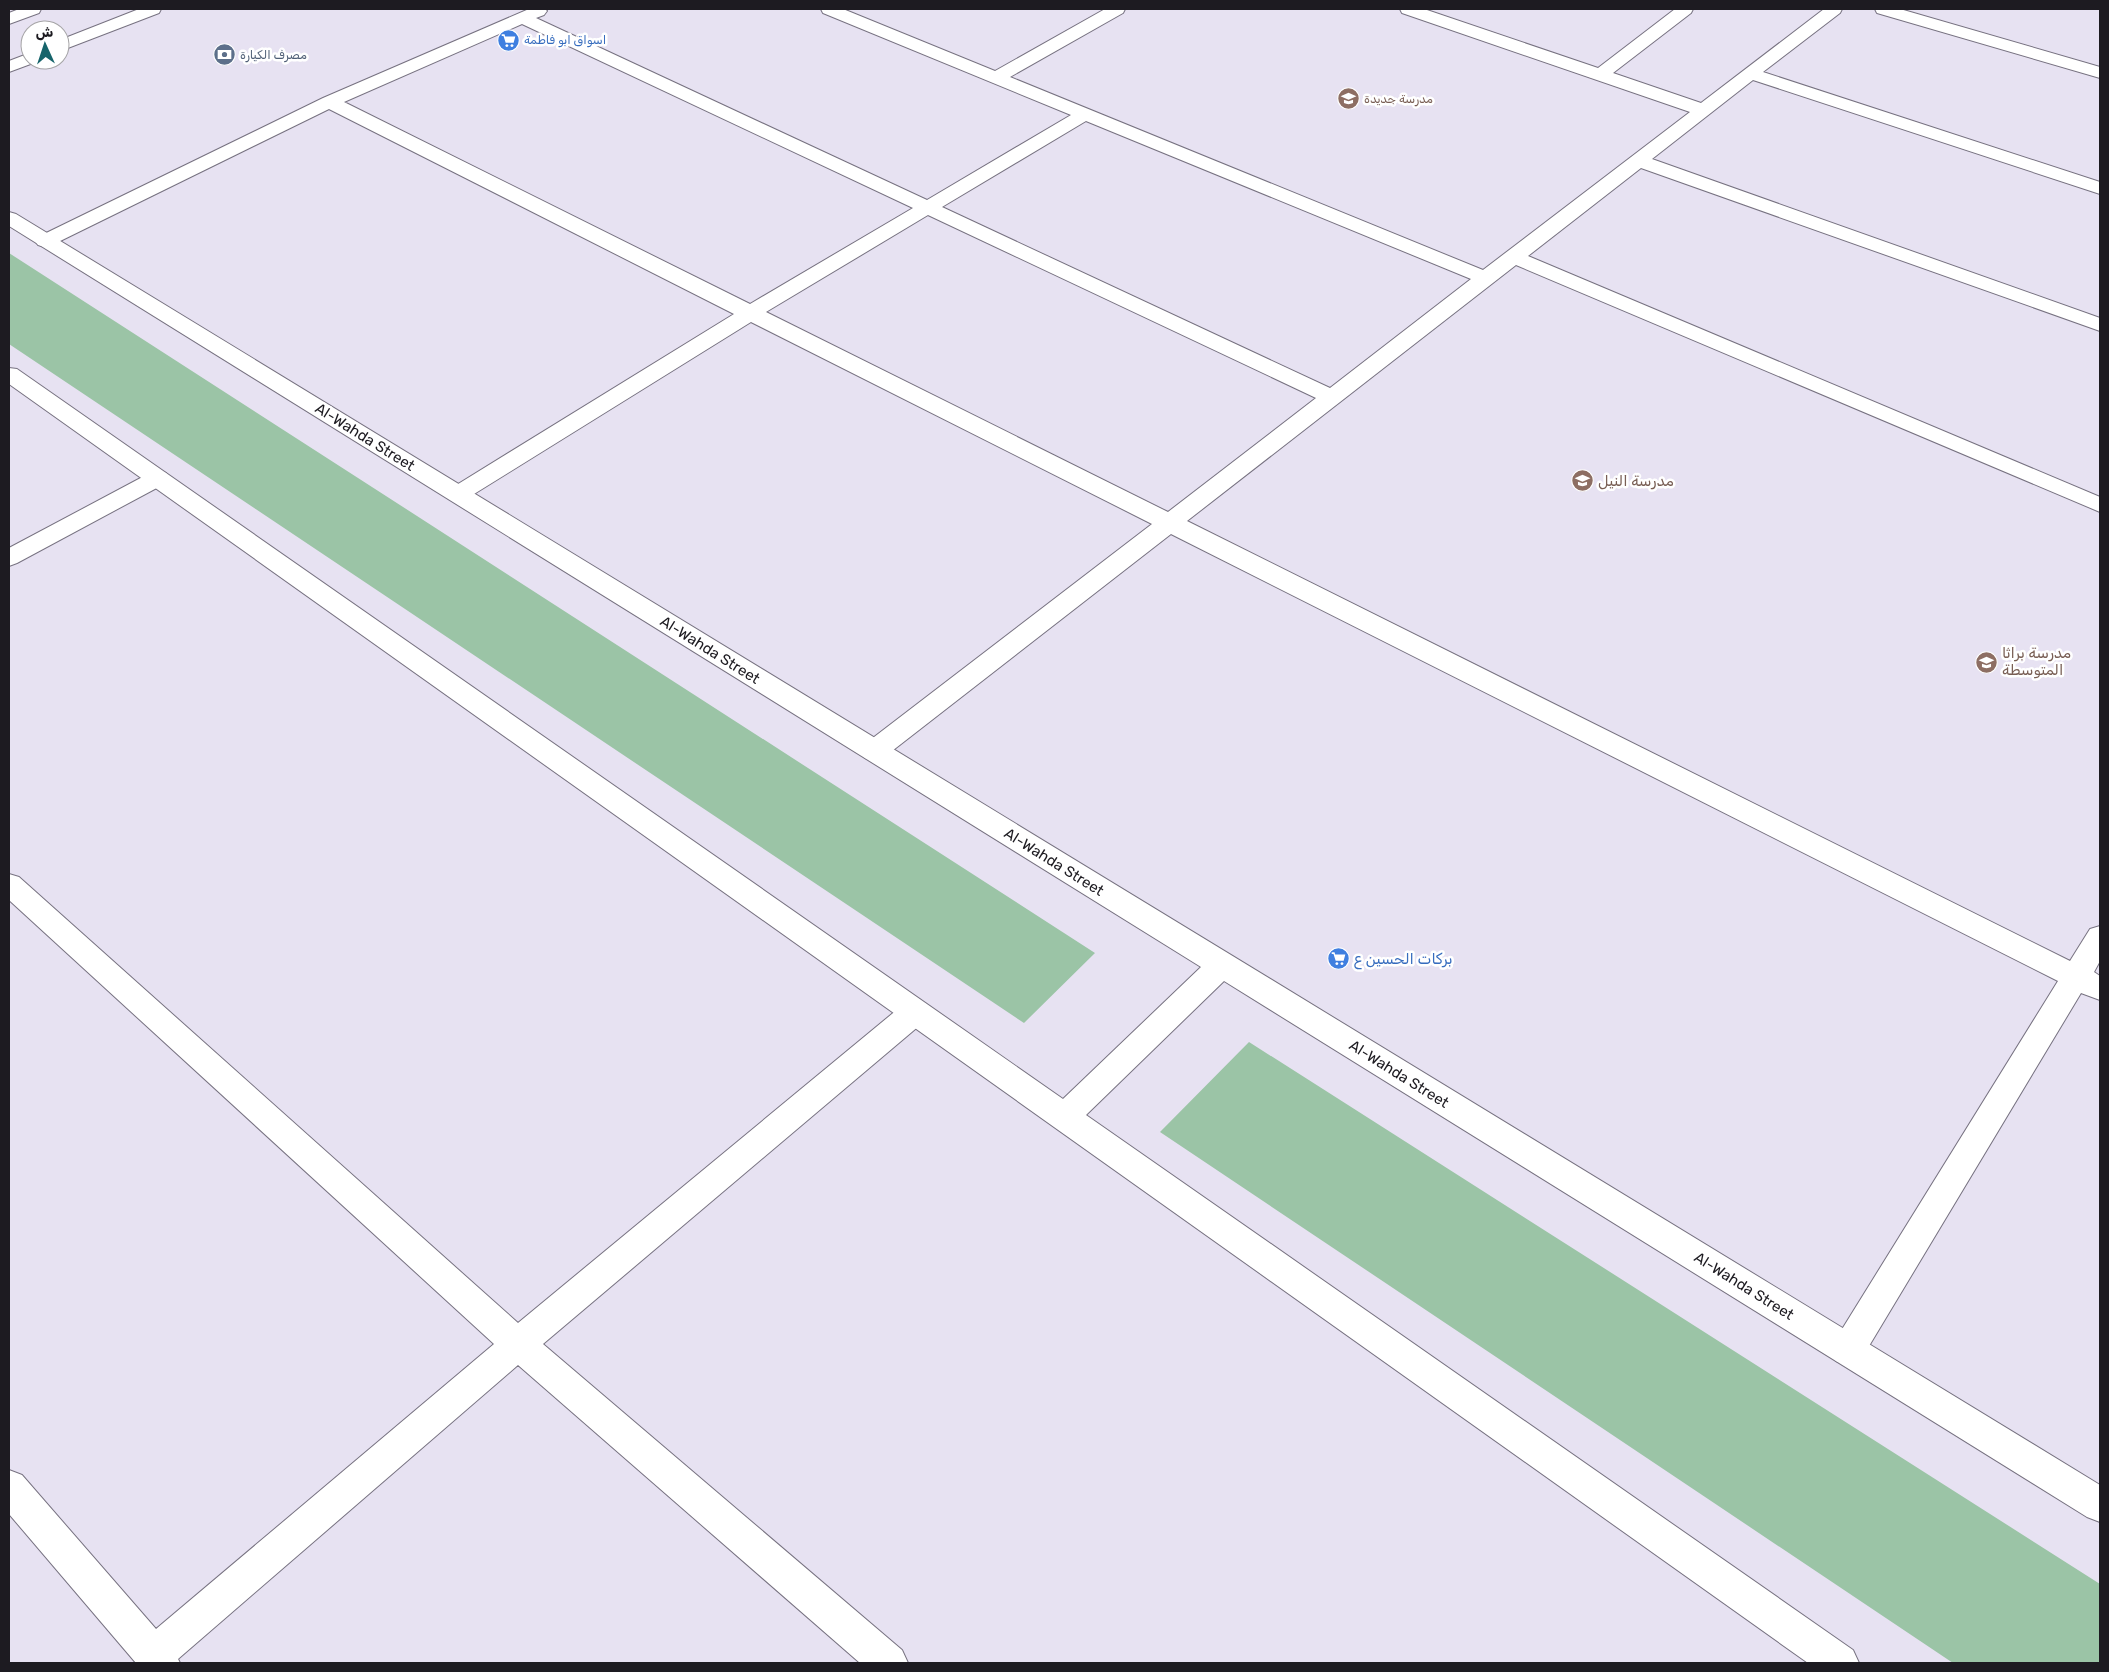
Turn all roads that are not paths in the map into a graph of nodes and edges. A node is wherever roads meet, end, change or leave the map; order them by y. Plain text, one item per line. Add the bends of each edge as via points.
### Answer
1 (33, 9) edge
2 (153, 9) edge
3 (543, 9) edge
4 (829, 9) edge
5 (1117, 9) edge
6 (1408, 9) edge
7 (1685, 9) edge
8 (1834, 9) edge
9 (1883, 9) edge
10 (522, 18) junction
11 (9, 19) edge
12 (70, 42) edge
13 (2100, 73) edge
14 (1751, 74) junction
15 (1600, 75) junction
16 (996, 77) junction
17 (329, 102) junction
18 (1703, 110) junction
19 (1085, 114) junction
20 (1638, 160) junction
21 (2100, 188) edge
22 (928, 209) junction
23 (9, 218) edge
24 (45, 241) junction
25 (1514, 257) junction
26 (1485, 278) junction
27 (750, 313) junction
28 (2100, 325) edge
29 (9, 374) edge
30 (1332, 397) junction
31 (158, 478) junction
32 (458, 494) junction
33 (2100, 505) edge
34 (1169, 522) junction
35 (9, 558) edge
36 (874, 751) junction
37 (9, 884) edge
38 (2100, 937) edge
39 (1222, 965) junction
40 (2088, 983) edge
41 (915, 1012) junction
42 (1064, 1117) junction
43 (518, 1344) junction
44 (1848, 1350) junction
45 (9, 1488) edge
46 (2100, 1505) edge
47 (158, 1659) edge
48 (889, 1663) edge
49 (1840, 1663) edge

1 - 11 street
2 - 12 street
3 - 10 street
4 - 16 street
5 - 16 street
6 - 15 street
7 - 15 street
8 - 14 street
9 - 13 street
10 - 17 street
10 - 22 street
14 - 18 street
14 - 21 street
15 - 18 street
16 - 19 street
17 - 24 street
17 - 27 street
18 - 20 street
19 - 22 street
19 - 26 street
20 - 25 street
20 - 28 street
22 - 27 street
22 - 30 street
23 - 24 street, Al-Wahda Street
24 - 32 street, Al-Wahda Street
25 - 26 street
25 - 33 street
26 - 30 street
27 - 32 street
27 - 34 street
29 - 31 street
30 - 34 street
31 - 35 street
31 - 41 street
32 - 36 street, Al-Wahda Street
34 - 36 street
34 - 40 street
36 - 39 street, Al-Wahda Street
37 - 43 street
38 - 40 street
39 - 42 street
39 - 44 street, Al-Wahda Street
40 - 44 street
41 - 42 street
41 - 43 street
42 - 49 street
43 - 47 street
43 - 48 street
44 - 46 street, Al-Wahda Street
45 - 47 street

